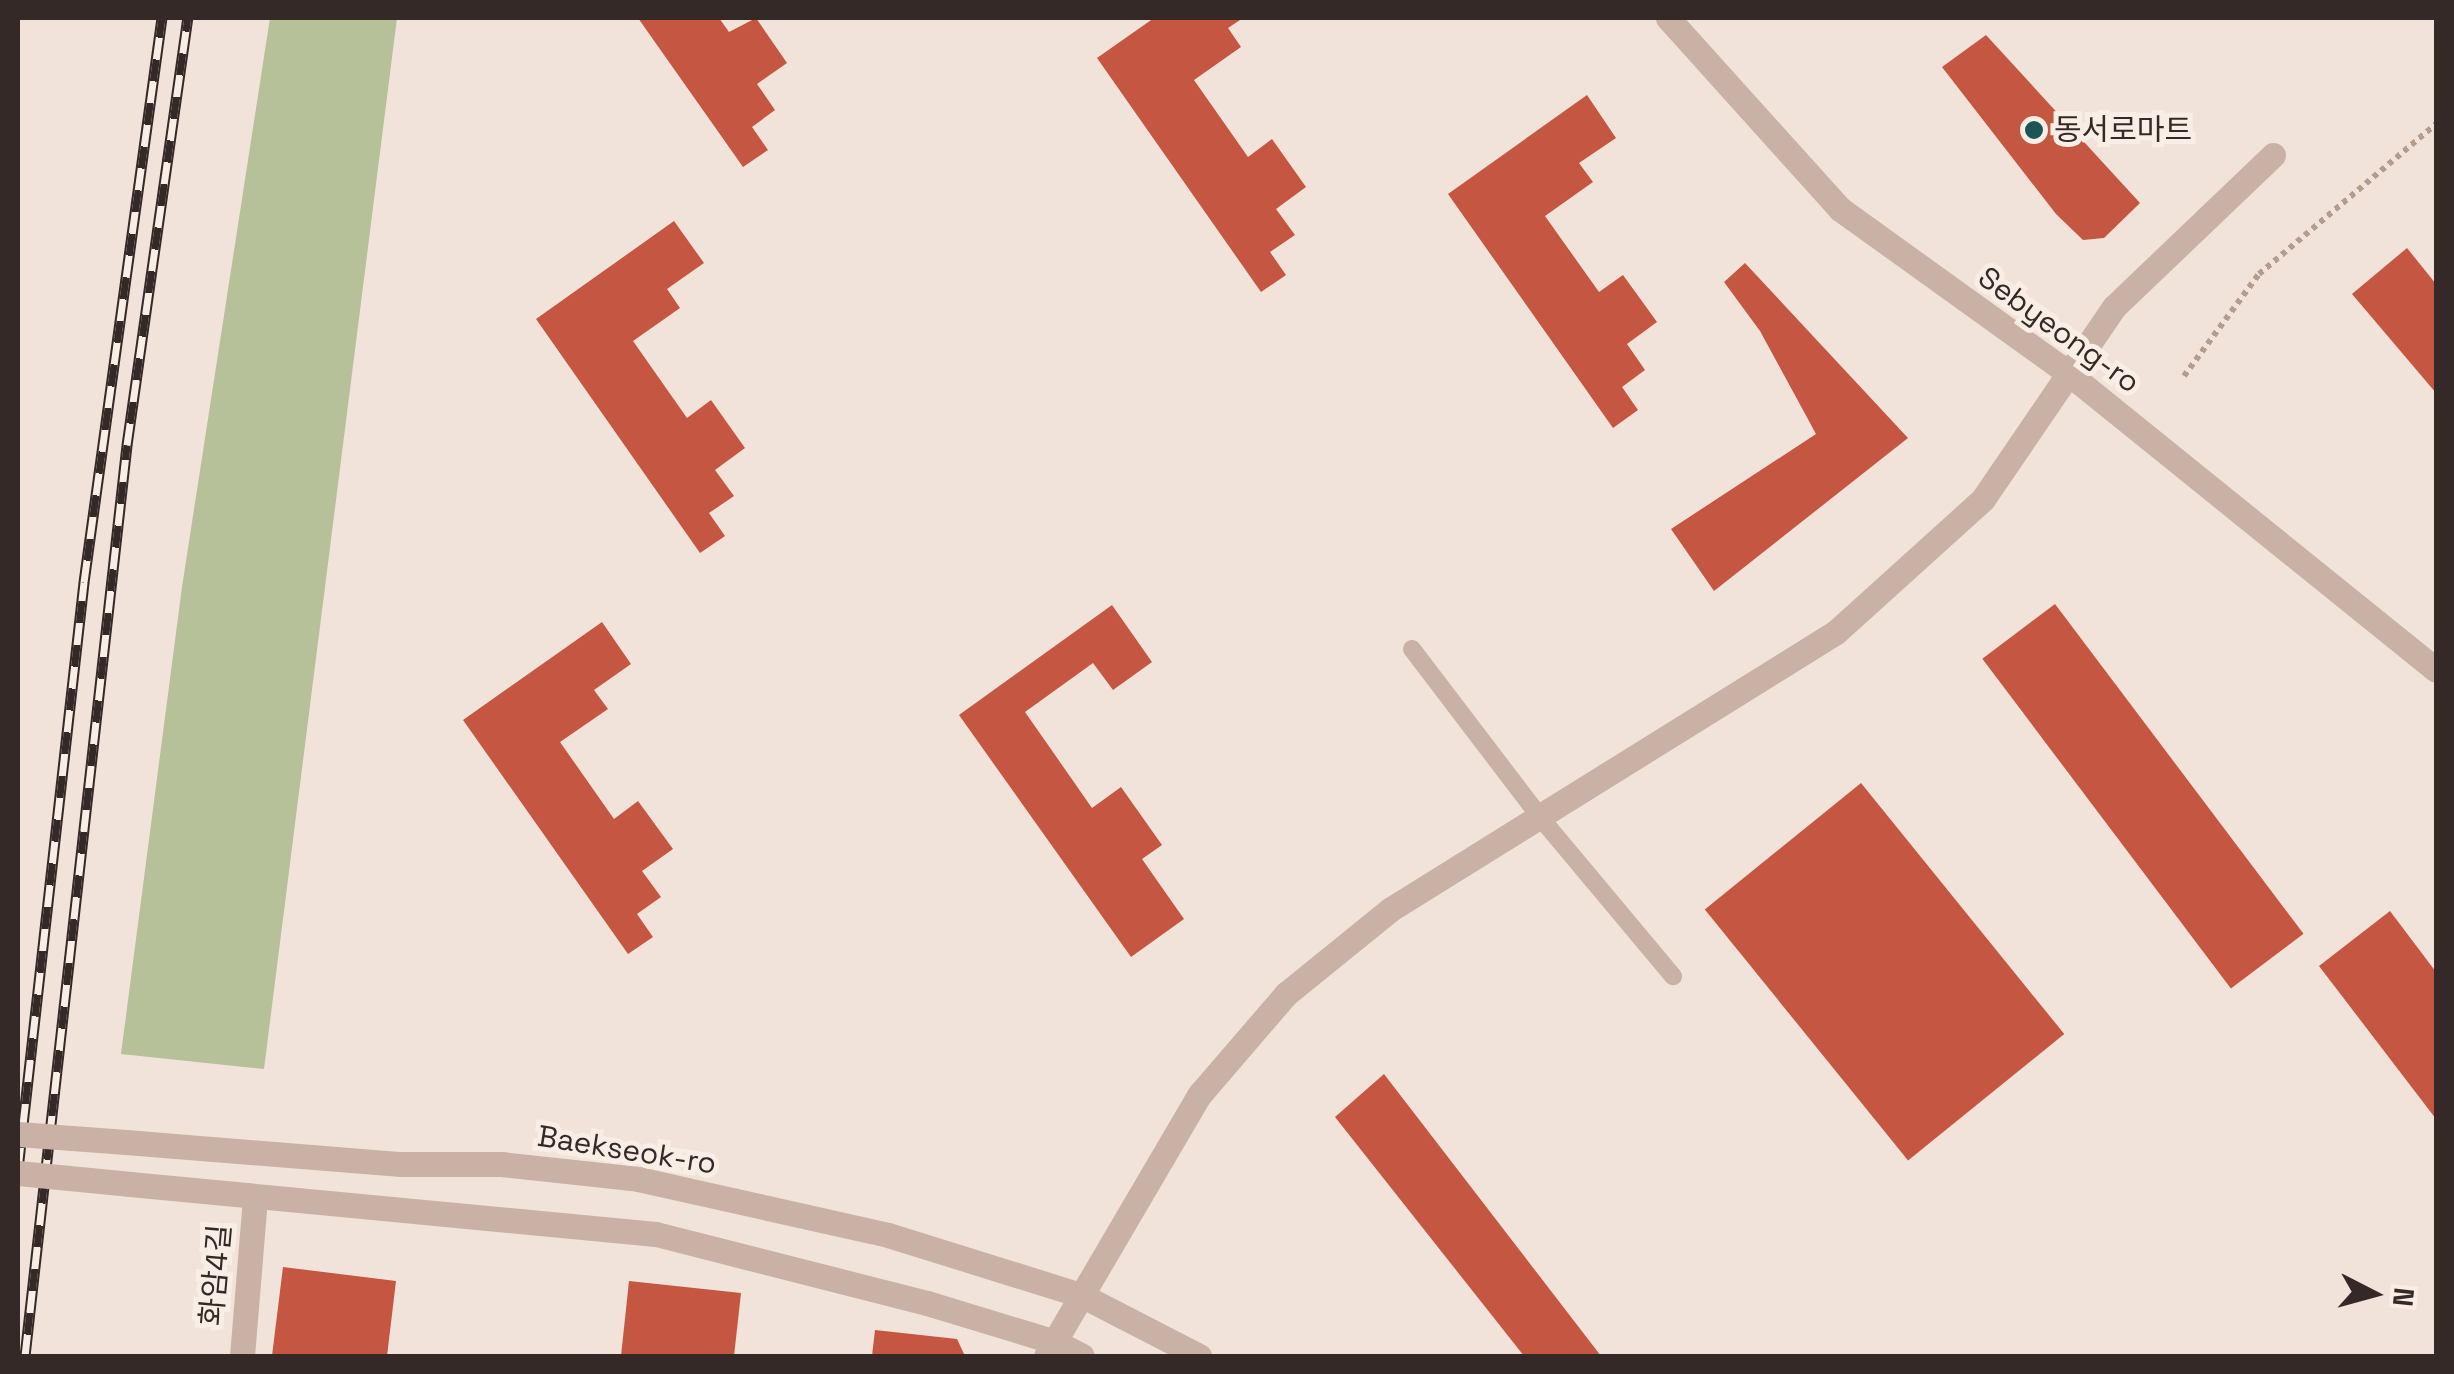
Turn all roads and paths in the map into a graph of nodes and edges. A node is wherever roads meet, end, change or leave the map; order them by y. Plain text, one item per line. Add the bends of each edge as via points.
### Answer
1 (1668, 18) edge
2 (2436, 124) edge
3 (2273, 156) dead end
4 (2068, 373) junction
5 (2184, 376) dead end
6 (1412, 649) dead end
7 (2436, 670) edge
8 (1539, 816) junction
9 (1673, 976) dead end
10 (18, 1134) edge
11 (18, 1174) edge
12 (255, 1198) junction
13 (1081, 1295) junction
14 (1050, 1349) edge
15 (242, 1356) edge
16 (1082, 1356) edge
17 (1200, 1356) edge

1 - 4 street, Sebyeong-ro via 1840,209
2 - 5 path via 2258,274
3 - 4 street via 2114,307
4 - 7 street, Sebyeong-ro
4 - 8 street via 1984,499 1836,632
6 - 8 lane
8 - 9 lane
8 - 13 street via 1391,909 1286,994 1200,1094
10 - 13 street, Baekseok-ro, bridge via 401,1164 502,1164 638,1179 888,1235
11 - 12 street, bridge
12 - 14 street via 656,1234
12 - 15 street, 화암4길
13 - 14 street
13 - 17 street, Baekseok-ro
14 - 16 street

